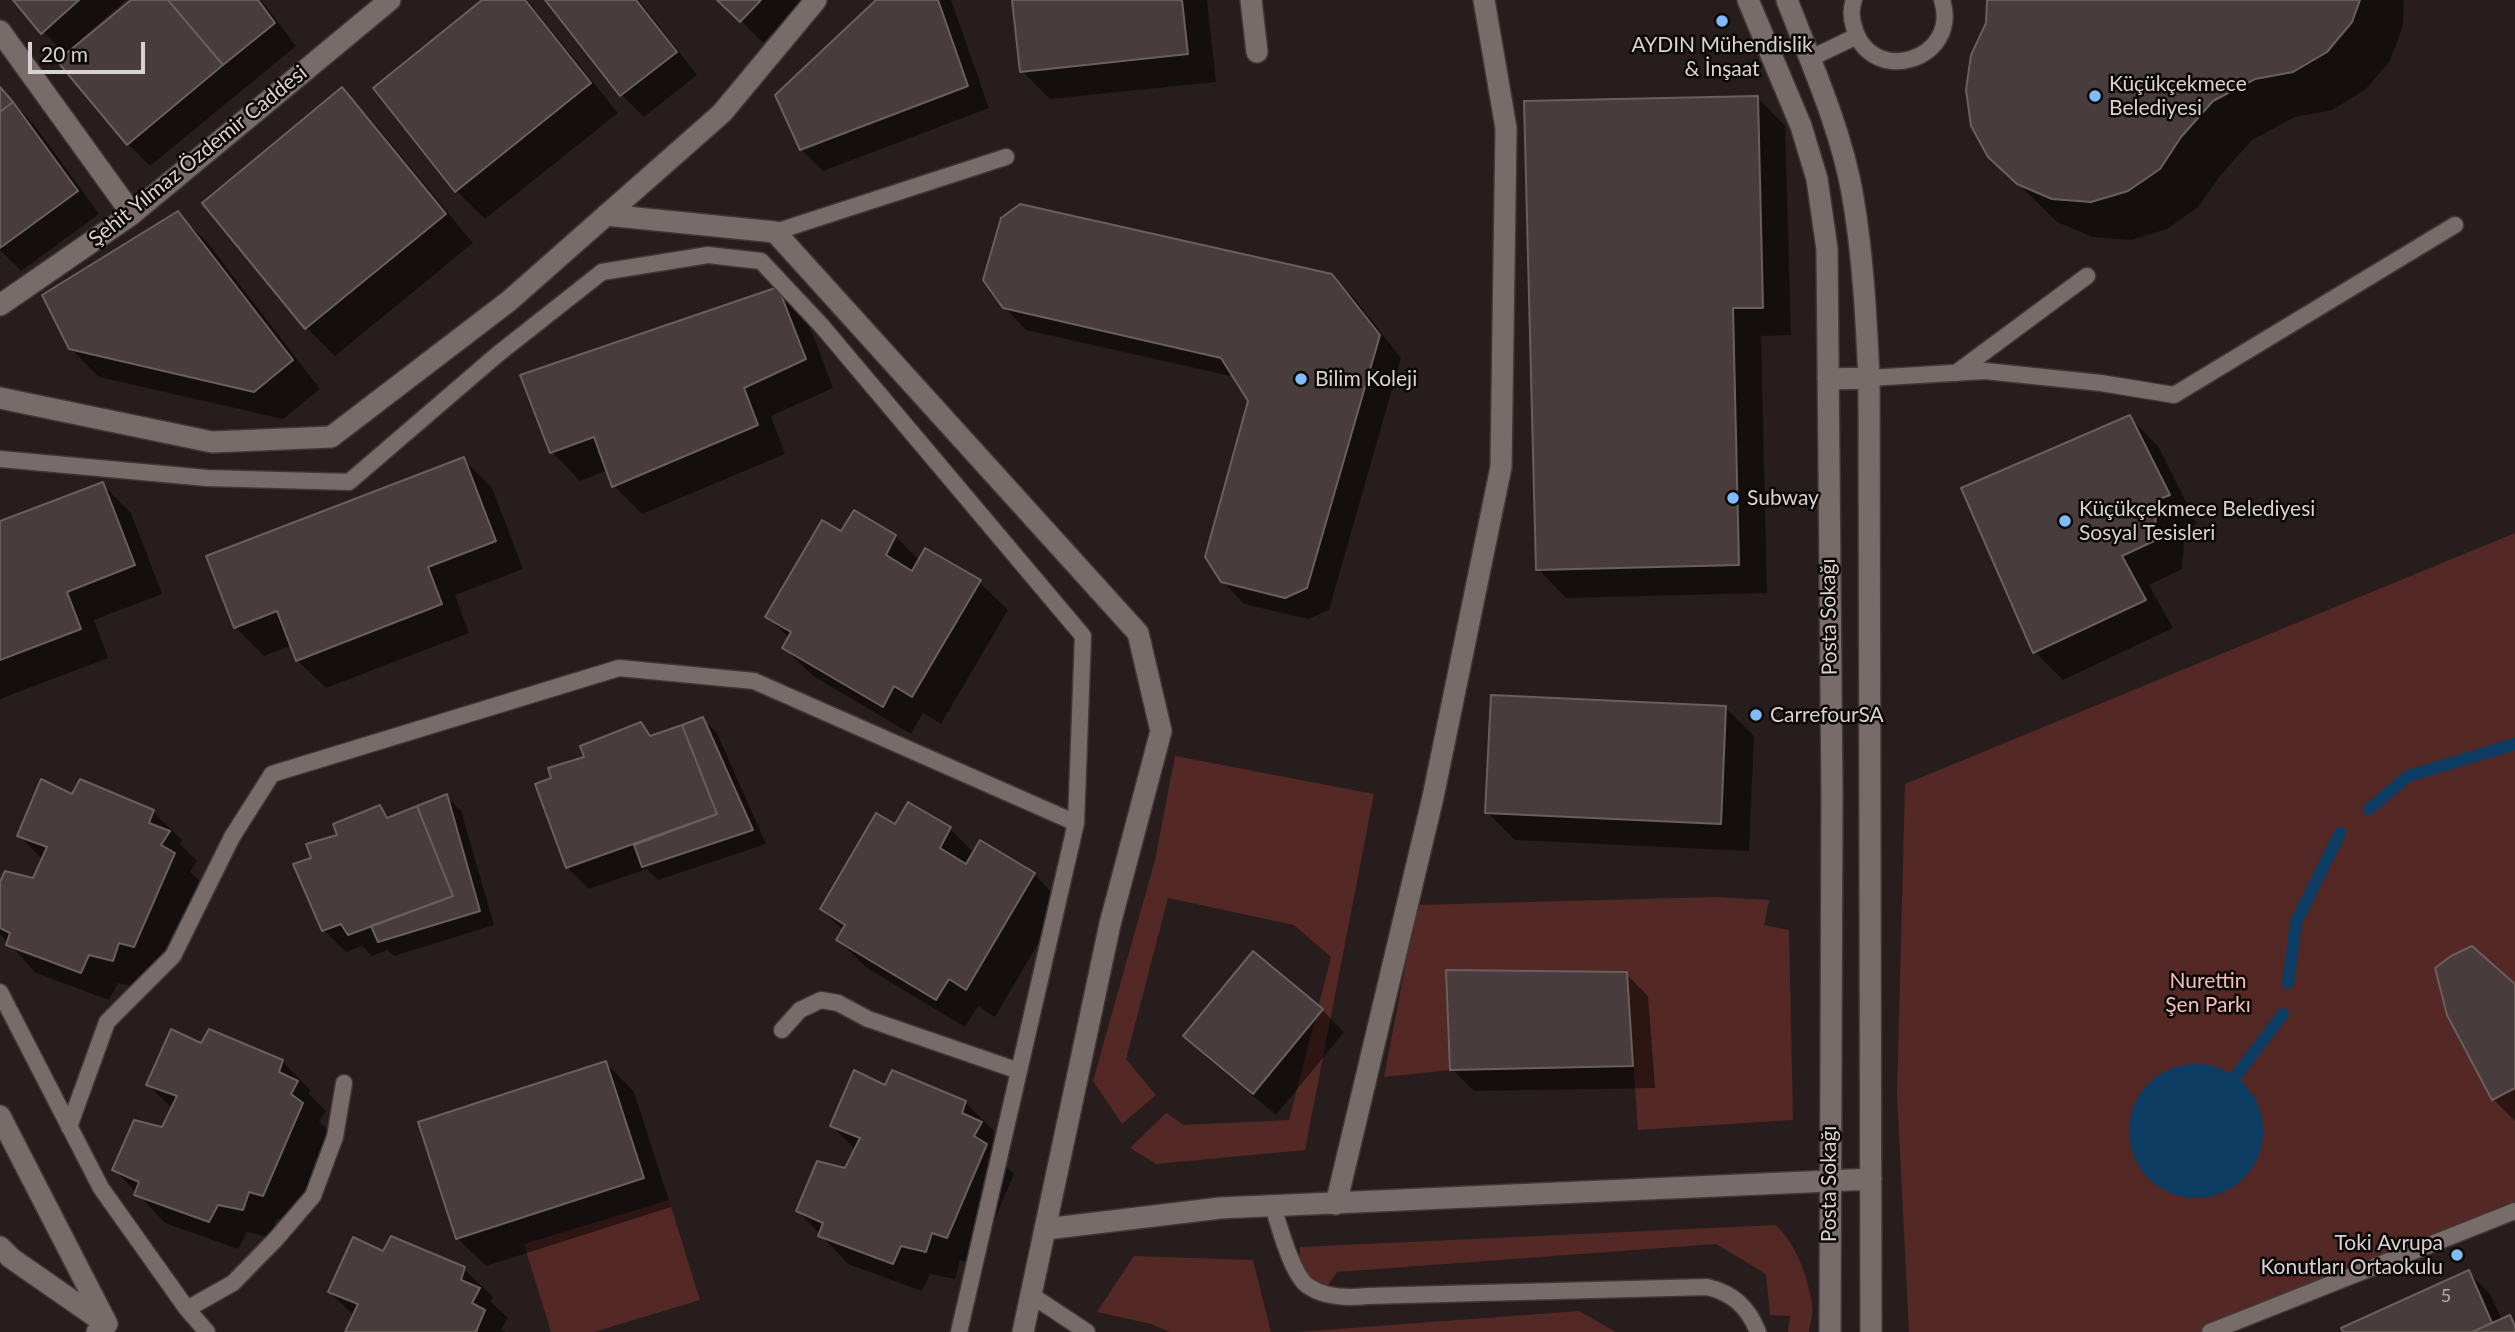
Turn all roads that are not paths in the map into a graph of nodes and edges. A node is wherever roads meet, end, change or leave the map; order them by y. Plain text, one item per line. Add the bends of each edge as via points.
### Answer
1 (390, 0) edge
2 (816, 0) edge
3 (1251, 0) edge
4 (1484, 0) edge
5 (1748, 0) edge
6 (1787, 0) edge
7 (1854, 0) edge
8 (1942, 0) edge
9 (0, 32) edge
10 (1857, 36) junction
11 (1257, 52) dead end
12 (1809, 59) junction
13 (1777, 71) junction
14 (1006, 158) dead end
15 (132, 214) junction
16 (606, 215) junction
17 (2455, 225) dead end
18 (775, 232) junction
19 (2087, 276) dead end
20 (0, 305) edge
21 (1956, 373) junction
22 (1869, 378) junction
23 (1828, 379) junction
24 (0, 398) edge
25 (0, 459) edge
26 (1076, 823) junction
27 (0, 992) edge
28 (782, 1030) dead end
29 (1019, 1071) junction
30 (344, 1083) dead end
31 (0, 1116) edge
32 (69, 1127) junction
33 (1871, 1179) junction
34 (1829, 1181) junction
35 (1336, 1204) junction
36 (1273, 1206) junction
37 (2515, 1211) edge
38 (1045, 1228) junction
39 (0, 1247) edge
40 (1031, 1295) junction
41 (187, 1309) junction
42 (107, 1329) edge
43 (207, 1332) edge
44 (960, 1332) edge
45 (1023, 1332) edge
46 (1087, 1332) edge
47 (1758, 1332) edge
48 (1830, 1332) edge
49 (1871, 1332) edge
50 (2210, 1332) edge

1 - 15 street, Şehit Yılmaz Özdemir Caddesi
2 - 16 street via 722,113
3 - 11 street
4 - 35 street via 1506,128 1501,467 1433,797
5 - 13 street, Posta Sokağı
6 - 12 street, Posta Sokağı
7 - 10 lane via 1852,21
8 - 10 lane via 1940,37 1919,57 1905,62 1877,57
9 - 15 street
10 - 12 lane
12 - 13 street
12 - 22 street, Posta Sokağı via 1834,125 1851,190 1864,282
13 - 23 street, Posta Sokağı via 1817,179 1827,249
14 - 18 lane
15 - 20 street, Şehit Yılmaz Özdemir Caddesi
16 - 18 street
16 - 24 street via 509,301 331,437 212,442
17 - 21 lane via 2174,395 2011,373
18 - 38 street via 1138,633 1161,731 1110,923
19 - 21 lane
21 - 22 lane
22 - 23 street
22 - 33 street, Posta Sokağı
23 - 34 street, Posta Sokağı
25 - 26 lane via 208,478 349,482 602,272 708,254 761,261 821,325 1083,636
26 - 29 lane
26 - 32 lane via 754,681 619,668 272,775 232,837 173,956 107,1022
27 - 32 lane
28 - 29 lane via 800,1010 821,1000
29 - 44 lane
30 - 41 lane via 335,1138 313,1196 233,1283
31 - 42 street
32 - 41 lane via 101,1188
33 - 34 street
33 - 49 street, Posta Sokağı
34 - 35 street
34 - 48 street, Posta Sokağı
35 - 36 street
36 - 38 street
36 - 47 lane via 1288,1255 1307,1286 1344,1299 1707,1287 1727,1292 1752,1318
37 - 50 lane
38 - 40 street
39 - 42 street
40 - 45 street
40 - 46 lane
41 - 43 lane

